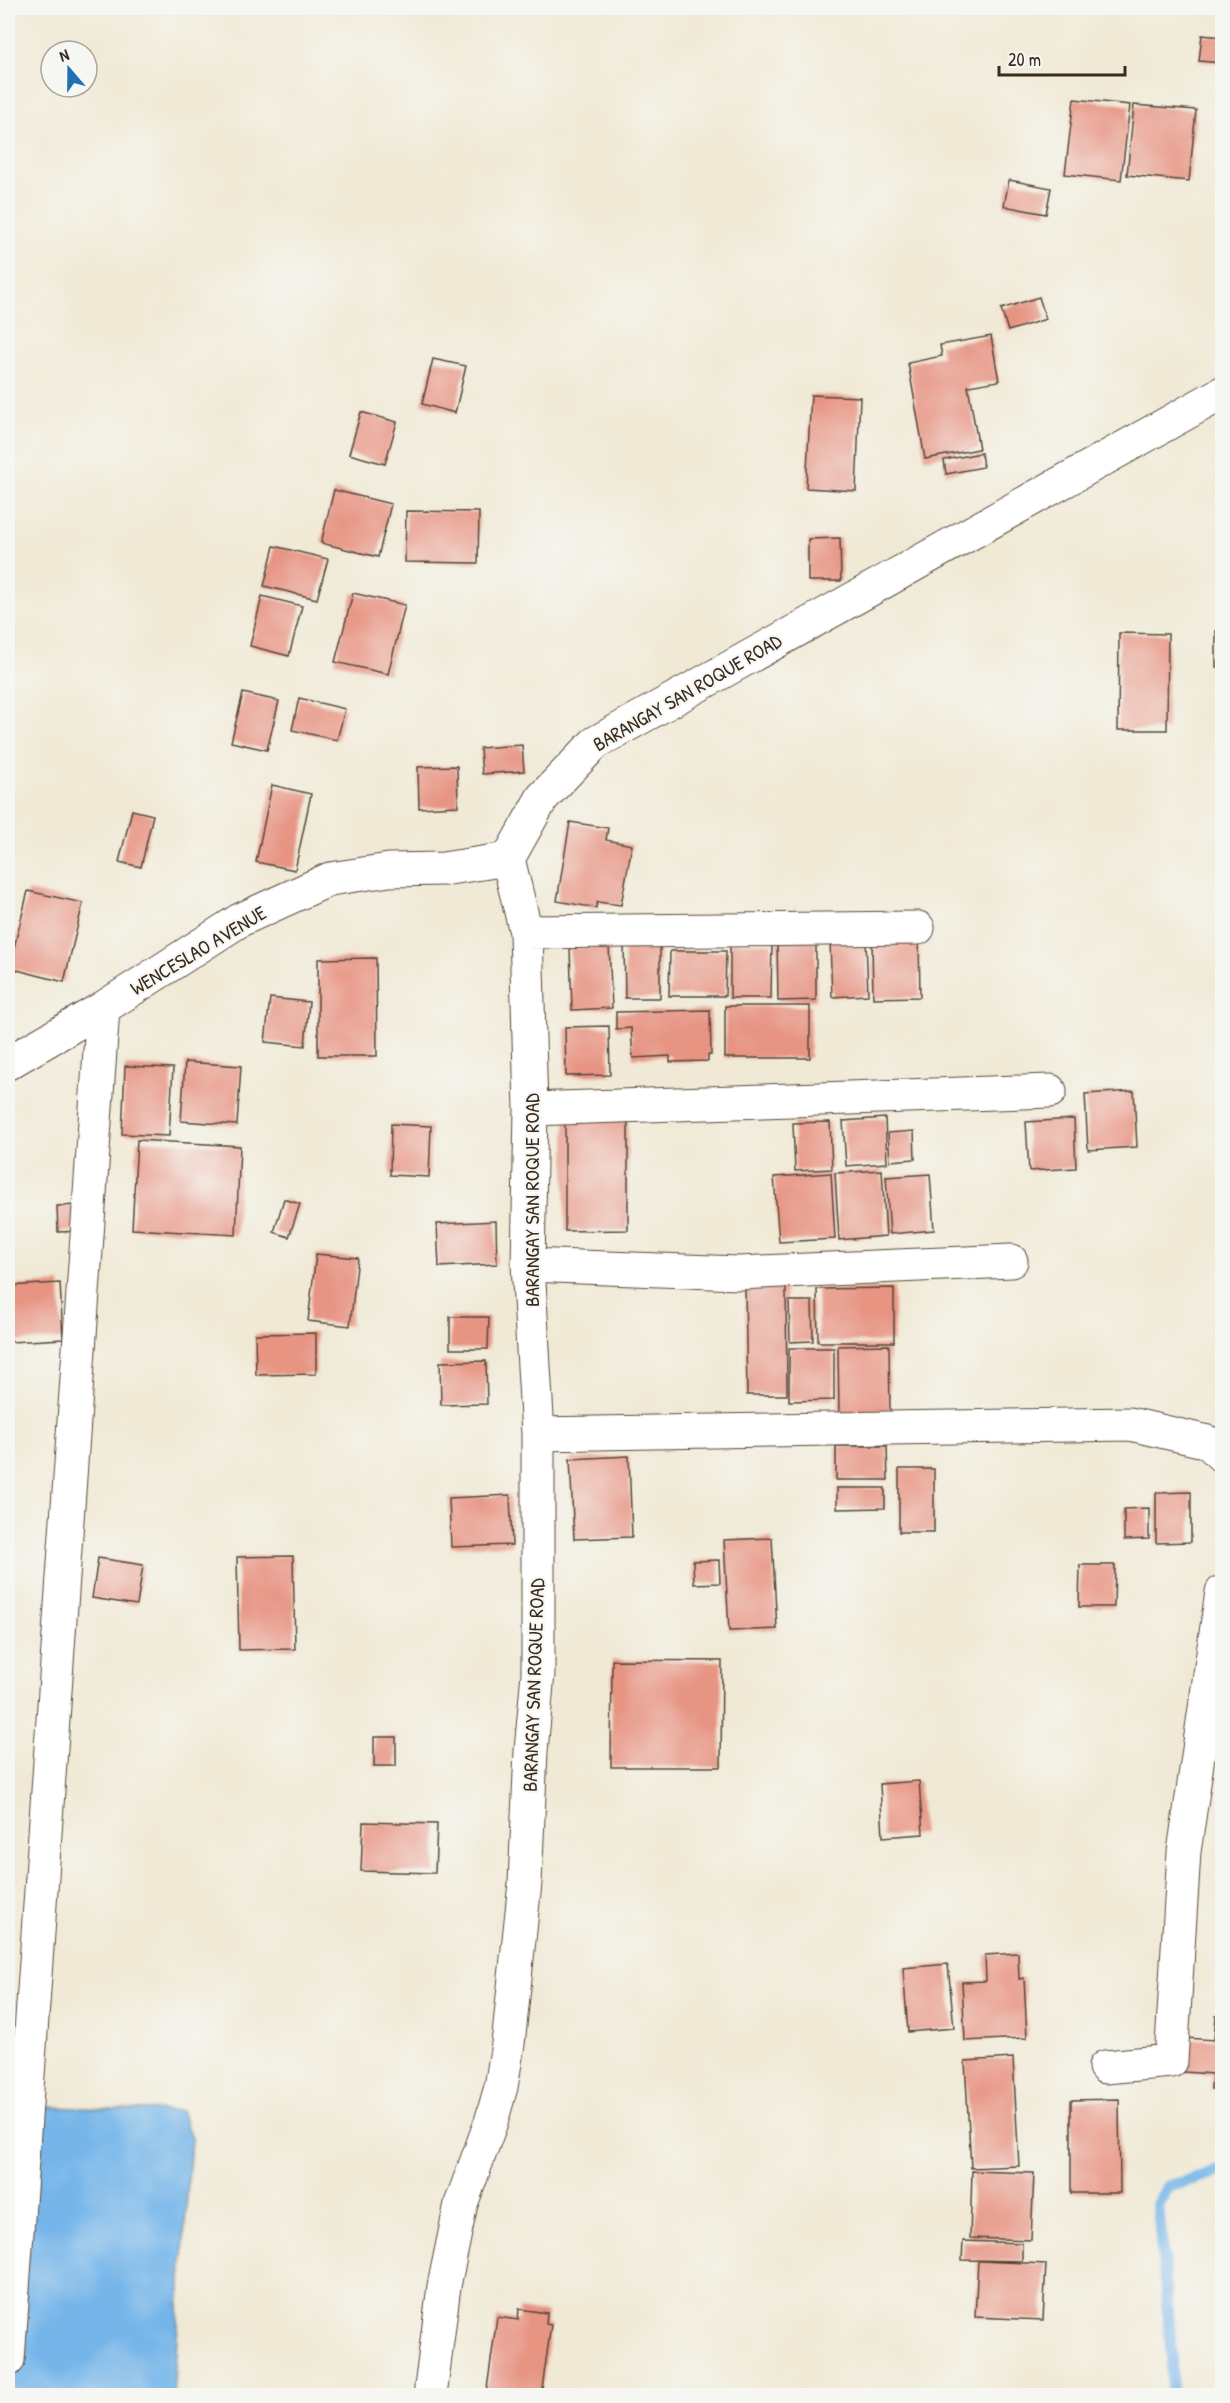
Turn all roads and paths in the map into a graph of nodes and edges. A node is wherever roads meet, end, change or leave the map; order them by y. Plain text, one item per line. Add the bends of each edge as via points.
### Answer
1 (1222, 393) edge
2 (508, 859) junction
3 (918, 928) dead end
4 (526, 932) junction
5 (103, 1008) junction
6 (8, 1063) edge
7 (1050, 1090) dead end
8 (531, 1109) junction
9 (1011, 1261) dead end
10 (528, 1265) junction
11 (538, 1434) junction
12 (1222, 1456) edge
13 (1222, 1592) edge
14 (1105, 2067) dead end
15 (8, 2360) edge
16 (430, 2396) edge

1 - 2 street, BARANGAY SAN ROQUE ROAD via 595,742 542,798
2 - 4 street, BARANGAY SAN ROQUE ROAD
2 - 5 street, WENCESLAO AVENUE via 330,879 240,920
3 - 4 street
4 - 8 street, BARANGAY SAN ROQUE ROAD
5 - 6 street, WENCESLAO AVENUE
5 - 15 street
7 - 8 street
8 - 10 street, BARANGAY SAN ROQUE ROAD
9 - 10 street via 739,1273
10 - 11 street, BARANGAY SAN ROQUE ROAD
11 - 12 street via 1130,1424 1208,1442
11 - 16 street, BARANGAY SAN ROQUE ROAD via 538,1673 525,1882 508,2043 491,2122 460,2204 444,2286
13 - 14 street via 1184,1852 1171,2061

